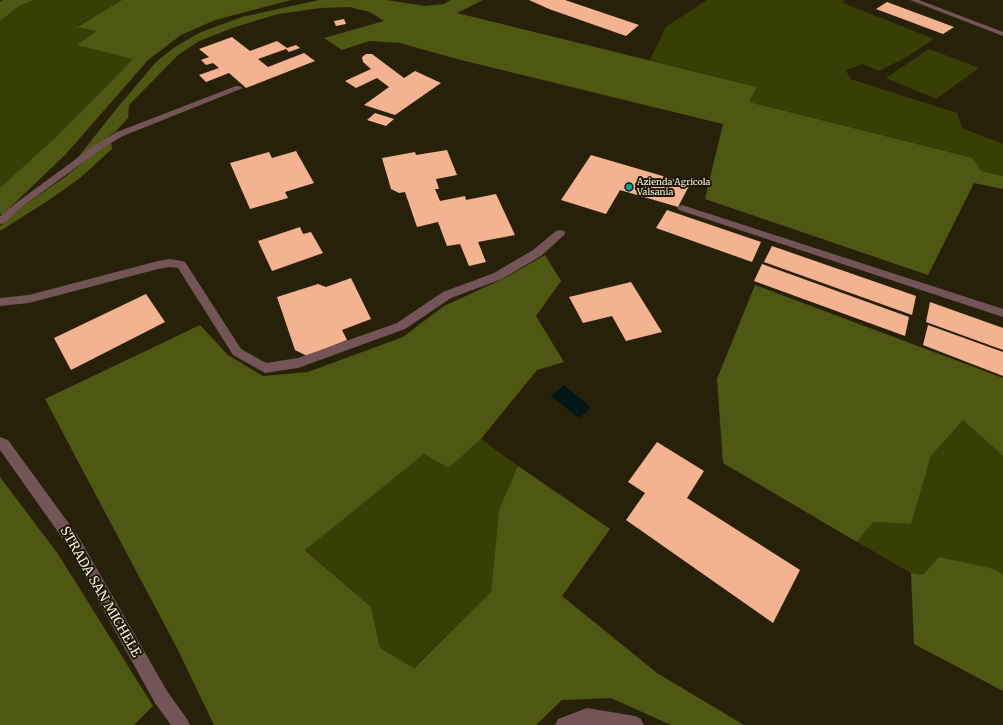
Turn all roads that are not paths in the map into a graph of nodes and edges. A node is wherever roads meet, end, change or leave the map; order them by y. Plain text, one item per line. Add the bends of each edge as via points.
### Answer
1 (913, 0) edge
2 (1003, 34) edge
3 (239, 88) dead end
4 (682, 208) dead end
5 (0, 221) edge
6 (560, 233) dead end
7 (0, 302) edge
8 (1003, 313) edge
9 (0, 443) edge
10 (181, 725) edge
11 (564, 725) edge
12 (635, 725) edge

1 - 2 street
3 - 5 street via 120,134 98,147
4 - 8 street
6 - 7 street via 537,253 498,276 447,295 389,332 298,363 265,368 237,352 181,265 158,264 29,299
9 - 10 street, STRADA SAN MICHELE via 73,542 161,697
11 - 12 street via 587,717

